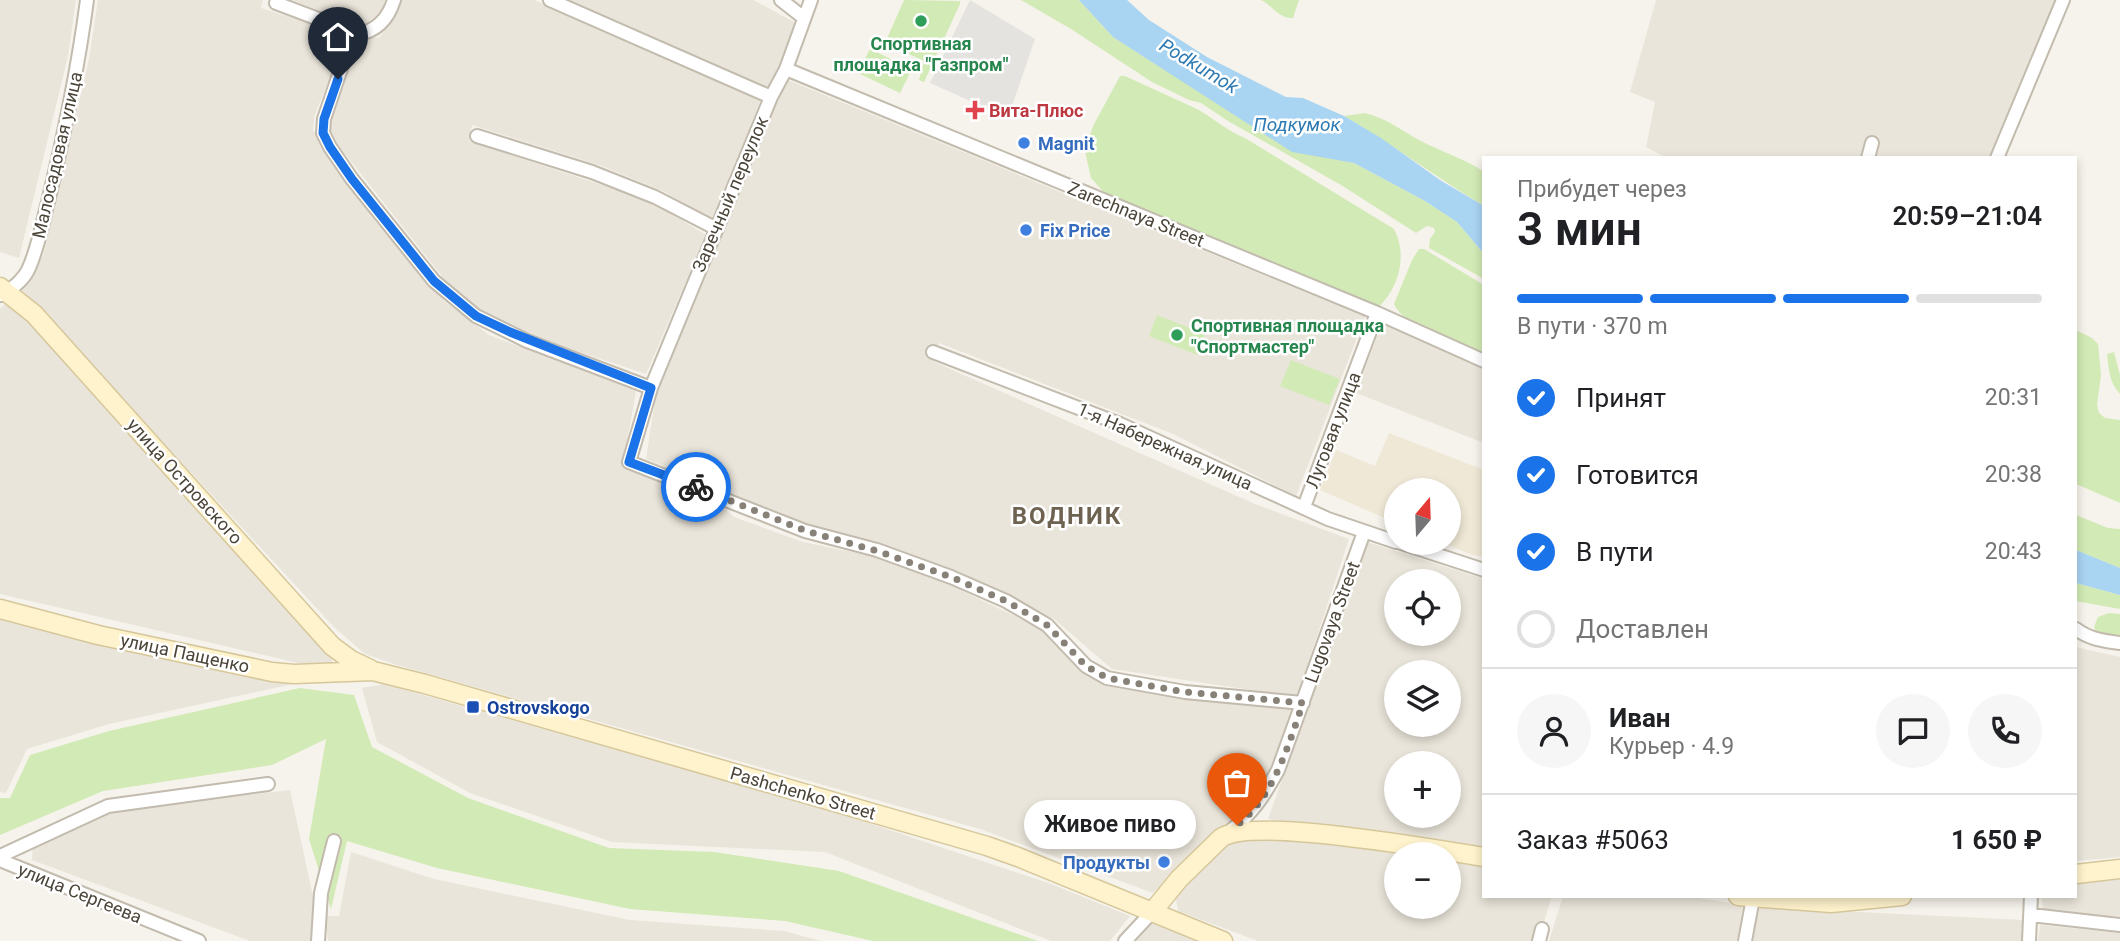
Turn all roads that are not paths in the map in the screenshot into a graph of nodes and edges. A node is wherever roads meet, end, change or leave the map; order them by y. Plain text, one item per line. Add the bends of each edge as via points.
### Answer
1 (87, 0) edge
2 (394, 0) edge
3 (550, 0) edge
4 (781, 0) edge
5 (811, 0) edge
6 (2063, 0) edge
7 (276, 3) dead end
8 (804, 18) junction
9 (358, 34) junction
10 (786, 69) junction
11 (771, 97) junction
12 (477, 135) dead end
13 (1872, 143) dead end
14 (1869, 156) edge
15 (1998, 156) edge
16 (717, 229) junction
17 (3, 291) edge
18 (1377, 313) junction
19 (933, 352) dead end
20 (1482, 360) edge
21 (651, 388) junction
22 (1304, 507) junction
23 (1364, 532) junction
24 (1384, 538) edge
25 (1437, 555) edge
26 (1482, 569) edge
27 (0, 609) edge
28 (2077, 630) edge
29 (2120, 643) edge
30 (373, 671) junction
31 (1303, 703) junction
32 (268, 784) dead end
33 (1254, 810) junction
34 (1275, 831) junction
35 (1226, 835) junction
36 (334, 841) dead end
37 (1482, 857) edge
38 (0, 858) edge
39 (2120, 869) edge
40 (2077, 874) edge
41 (1745, 898) edge
42 (1759, 898) edge
43 (1871, 898) edge
44 (2031, 898) edge
45 (1153, 911) junction
46 (2031, 915) junction
47 (2120, 925) edge
48 (200, 941) edge
49 (318, 941) edge
50 (1125, 941) edge
51 (1223, 941) edge
52 (1745, 941) edge
53 (2029, 941) edge

1 - 17 street, Малосадовая улица via 79,56 34,256 26,273
2 - 9 street via 373,32
3 - 11 street
4 - 8 street
5 - 8 street, Заречный переулок
6 - 15 street
7 - 9 street
8 - 10 street, Заречный переулок
9 - 21 street via 344,61 323,133 352,179 434,281 476,316 527,341
10 - 11 street, Заречный переулок
10 - 18 street, Zarechnaya Street
11 - 16 street, Заречный переулок
12 - 16 street via 604,177
13 - 14 street
16 - 21 street, Заречный переулок
17 - 30 street, улица Островского via 34,314 61,343 332,646
18 - 20 street, Zarechnaya Street
18 - 22 street, Луговая улица
19 - 22 street, 1-я Набережная улица via 1120,424
21 - 31 street, Заречный переулок via 629,462 806,531 889,555 995,596 1047,625 1086,666 1107,678 1185,692
22 - 23 street, 1-я Набережная улица
23 - 24 street, 1-я Набережная улица
23 - 31 street, Lugovaya Street
25 - 26 street, 1-я Набережная улица
27 - 30 street, улица Пащенко via 97,635 272,671
28 - 29 street via 2101,641
30 - 45 street, Pashchenko Street via 987,846
31 - 33 street, Lugovaya Street via 1278,770
32 - 38 street via 108,806
33 - 34 street via 1260,825
33 - 35 street, Lugovaya Street
34 - 35 street
34 - 37 street
35 - 45 street, Lugovaya Street
36 - 49 street via 321,893
38 - 48 street, улица Сергеева
39 - 40 street
41 - 52 street
42 - 43 street via 1831,903
44 - 46 street
45 - 50 street
45 - 51 street, Pashchenko Street
46 - 47 street
46 - 53 street

